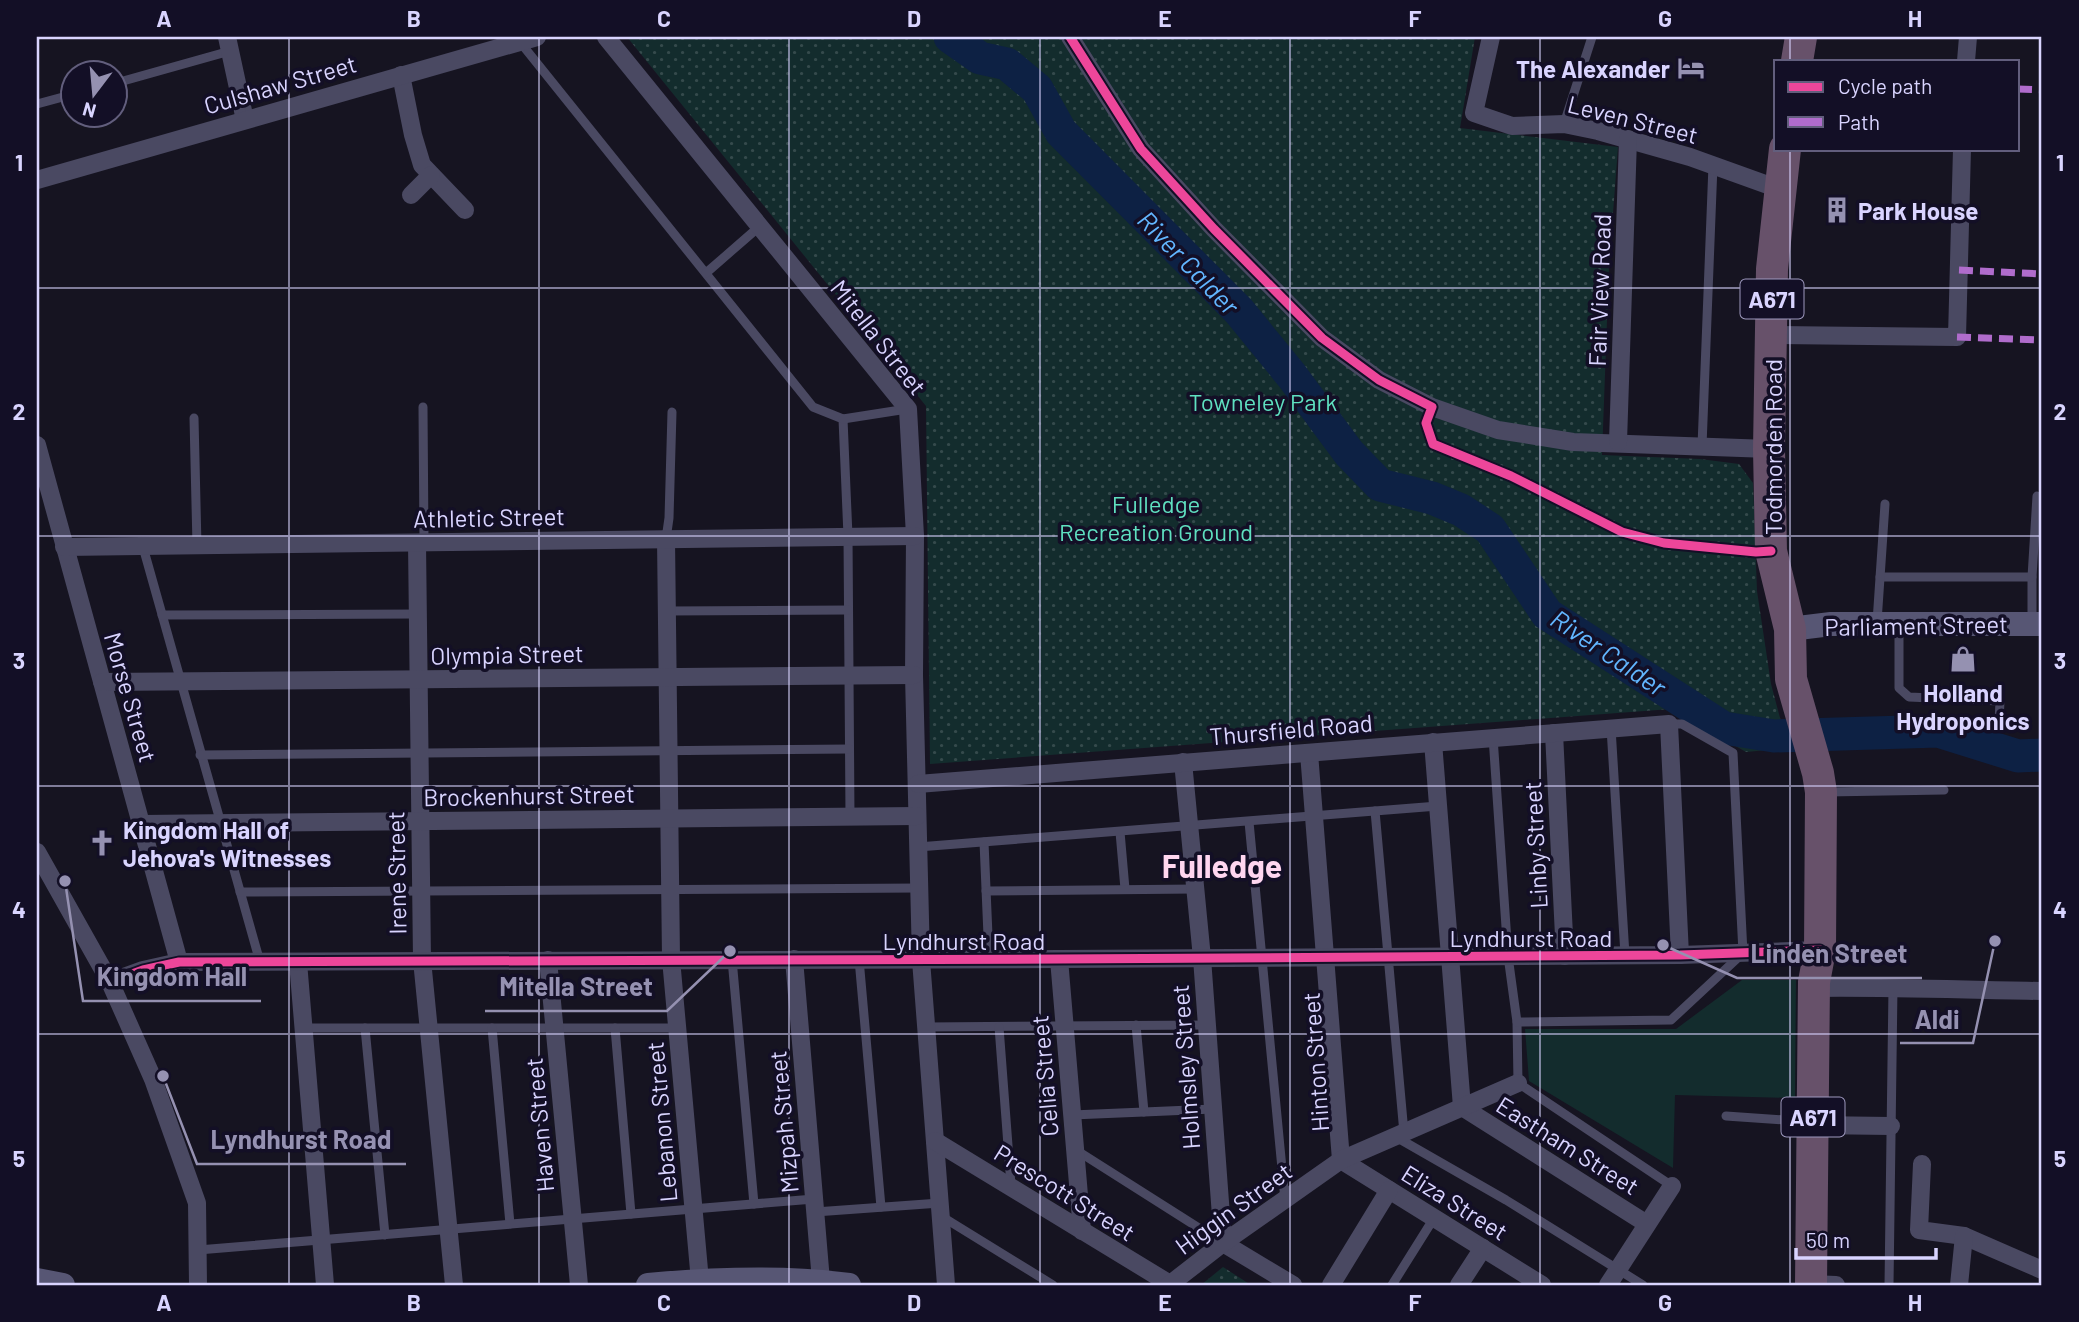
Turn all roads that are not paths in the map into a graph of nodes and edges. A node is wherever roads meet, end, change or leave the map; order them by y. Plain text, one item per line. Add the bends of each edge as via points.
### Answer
1 (537, 37) edge
2 (606, 37) edge
3 (1070, 37) edge
4 (1491, 37) edge
5 (1592, 37) edge
6 (1801, 37) edge
7 (1968, 37) edge
8 (520, 42) junction
9 (229, 44) edge
10 (1797, 60) edge
11 (1966, 60) edge
12 (401, 75) junction
13 (130, 78) edge
14 (60, 98) edge
15 (37, 104) edge
16 (244, 120) junction
17 (1564, 124) junction
18 (1628, 139) junction
19 (1785, 150) edge
20 (1962, 150) edge
21 (1713, 165) junction
22 (431, 175) junction
23 (37, 180) edge
24 (1779, 189) junction
25 (411, 195) dead end
26 (465, 210) dead end
27 (760, 226) junction
28 (706, 273) junction
29 (1772, 335) junction
30 (423, 407) dead end
31 (908, 409) junction
32 (672, 412) dead end
33 (194, 418) dead end
34 (843, 419) junction
35 (1618, 442) junction
36 (37, 445) edge
37 (1702, 446) junction
38 (1769, 449) junction
39 (2037, 496) dead end
40 (1885, 504) dead end
41 (915, 536) junction
42 (848, 537) junction
43 (666, 539) junction
44 (421, 542) junction
45 (197, 546) junction
46 (64, 547) junction
47 (143, 547) junction
48 (1880, 577) junction
49 (2032, 578) junction
50 (848, 610) junction
51 (667, 611) junction
52 (418, 614) junction
53 (162, 615) junction
54 (1888, 624) junction
55 (2037, 624) edge
56 (1790, 629) junction
57 (849, 676) junction
58 (914, 676) junction
59 (668, 677) junction
60 (419, 680) junction
61 (179, 681) junction
62 (102, 682) junction
63 (1999, 722) dead end
64 (1669, 724) junction
65 (1611, 728) junction
66 (1554, 733) junction
67 (1493, 737) junction
68 (1433, 742) junction
69 (849, 749) junction
70 (668, 750) junction
71 (419, 752) junction
72 (1309, 752) junction
73 (200, 755) junction
74 (1183, 762) junction
75 (1818, 777) junction
76 (918, 784) junction
77 (1944, 790) dead end
78 (1438, 806) junction
79 (1375, 811) junction
80 (850, 816) junction
81 (918, 816) junction
82 (1314, 816) junction
83 (669, 818) junction
84 (420, 821) junction
85 (1249, 821) junction
86 (220, 823) junction
87 (142, 824) junction
88 (1189, 827) junction
89 (1120, 832) junction
90 (984, 842) junction
91 (918, 847) junction
92 (37, 852) edge
93 (919, 888) junction
94 (1125, 889) junction
95 (1195, 889) junction
96 (670, 890) junction
97 (986, 891) junction
98 (240, 892) junction
99 (421, 892) junction
100 (1820, 950) junction
101 (1743, 953) junction
102 (1625, 955) junction
103 (1680, 955) junction
104 (1508, 956) junction
105 (1565, 956) junction
106 (1326, 957) junction
107 (1387, 957) junction
108 (1451, 957) junction
109 (1202, 958) junction
110 (1262, 958) junction
111 (671, 959) junction
112 (732, 959) junction
113 (794, 959) junction
114 (1059, 959) junction
115 (422, 960) junction
116 (548, 960) junction
117 (859, 960) junction
118 (921, 960) junction
119 (989, 960) junction
120 (179, 962) junction
121 (260, 962) junction
122 (298, 962) junction
123 (110, 982) junction
124 (1893, 986) junction
125 (1814, 988) junction
126 (2042, 991) edge
127 (1517, 1022) junction
128 (1207, 1025) junction
129 (1065, 1026) junction
130 (1136, 1026) junction
131 (926, 1027) junction
132 (999, 1027) junction
133 (303, 1028) junction
134 (365, 1028) junction
135 (428, 1028) junction
136 (492, 1028) junction
137 (554, 1028) junction
138 (615, 1028) junction
139 (677, 1028) junction
140 (1518, 1083) junction
141 (1462, 1107) junction
142 (1213, 1109) junction
143 (1144, 1112) junction
144 (1072, 1115) junction
145 (1726, 1116) dead end
146 (1812, 1125) junction
147 (1891, 1126) junction
148 (1400, 1135) junction
149 (935, 1141) junction
150 (1075, 1150) junction
151 (1341, 1160) junction
152 (1922, 1164) dead end
153 (1672, 1186) joint
154 (1011, 1187) junction
155 (1390, 1190) junction
156 (1284, 1200) junction
157 (754, 1204) junction
158 (815, 1206) junction
159 (881, 1208) junction
160 (693, 1209) junction
161 (940, 1210) junction
162 (631, 1214) junction
163 (1434, 1218) junction
164 (573, 1219) junction
165 (510, 1224) junction
166 (1647, 1224) junction
167 (449, 1229) junction
168 (1082, 1231) junction
169 (385, 1235) junction
170 (1964, 1236) junction
171 (321, 1241) junction
172 (1223, 1243) junction
173 (1483, 1248) junction
174 (198, 1250) junction
175 (1618, 1269) junction
176 (2042, 1270) edge
177 (37, 1280) edge
178 (700, 1281) junction
179 (818, 1283) edge
180 (1535, 1284) edge
181 (63, 1285) edge
182 (198, 1285) edge
183 (325, 1285) edge
184 (454, 1285) edge
185 (579, 1285) edge
186 (649, 1285) edge
187 (849, 1285) edge
188 (946, 1285) edge
189 (1053, 1285) edge
190 (1169, 1285) edge
191 (1293, 1285) edge
192 (1331, 1285) edge
193 (1392, 1285) edge
194 (1459, 1285) edge
195 (1608, 1285) edge
196 (1643, 1285) edge
197 (1819, 1285) edge
198 (1889, 1285) edge
199 (1959, 1285) edge

1 - 8 street, Culshaw Street
2 - 27 street, Mitella Street
3 - 35 street via 1141,149 1322,338 1379,380 1471,421 1560,440
4 - 17 street, Leven Street via 1474,113 1512,125
5 - 17 lane
6 - 10 highway
7 - 11 street
8 - 12 street, Culshaw Street
8 - 28 lane
9 - 13 lane
9 - 16 street
12 - 16 street, Culshaw Street
12 - 22 street via 419,155
14 - 15 lane
16 - 23 street, Culshaw Street
17 - 18 street, Leven Street
18 - 21 street, Leven Street
18 - 35 street, Fair View Road
19 - 24 highway, Todmorden Road / A671
20 - 29 street via 1957,337
21 - 24 street, Leven Street
21 - 37 lane
22 - 25 street
22 - 26 street
24 - 29 highway, Todmorden Road / A671
27 - 28 lane
27 - 31 street, Mitella Street
28 - 34 lane via 813,407
29 - 38 highway, Todmorden Road / A671
30 - 44 lane
31 - 34 lane
31 - 41 street, Mitella Street
32 - 43 lane
33 - 45 lane
34 - 42 lane
35 - 37 street
36 - 46 street, Morse Street
37 - 38 street
38 - 56 highway, Todmorden Road / A671 via 1771,551
39 - 49 lane
40 - 48 lane
41 - 42 street, Athletic Street
41 - 58 street, Mitella Street
42 - 43 street, Athletic Street
42 - 50 lane
43 - 44 street, Athletic Street
43 - 51 street, Lebanon Street
44 - 45 street, Athletic Street
44 - 52 street, Irene Street
45 - 47 street, Athletic Street
46 - 47 street, Athletic Street
46 - 62 street, Morse Street
47 - 53 lane
48 - 49 lane
48 - 54 lane
49 - 55 lane
50 - 51 lane
50 - 57 lane
51 - 59 street, Lebanon Street
52 - 53 lane
52 - 60 street, Irene Street
53 - 61 lane
54 - 55 street, Parliament Street
54 - 56 street, Parliament Street
54 - 63 lane via 1899,688 1909,697 2000,701
56 - 75 highway, Todmorden Road / A671 via 1791,679
57 - 58 street, Olympia Street
57 - 59 street, Olympia Street
57 - 69 lane
58 - 76 street, Mitella Street
59 - 60 street, Olympia Street
59 - 70 street, Lebanon Street
60 - 61 street, Olympia Street
60 - 71 street, Irene Street
61 - 62 street, Olympia Street
61 - 73 lane
62 - 87 street, Morse Street
64 - 65 street, Thursfield Road
64 - 101 lane via 1682,724 1732,753
64 - 103 street
65 - 66 street, Thursfield Road
65 - 102 lane
66 - 67 street, Thursfield Road
66 - 105 street, Linby Street
67 - 68 street, Thursfield Road
67 - 104 lane
68 - 72 street, Thursfield Road
68 - 78 street
69 - 70 lane
69 - 80 lane
70 - 71 lane
70 - 83 street, Lebanon Street
71 - 73 lane
71 - 84 street, Irene Street
72 - 74 street, Thursfield Road
72 - 82 street, Hinton Street
73 - 86 lane
74 - 76 street, Thursfield Road
74 - 88 street, Holmsley Street
75 - 77 lane
75 - 100 highway, Todmorden Road / A671
76 - 81 street, Mitella Street
78 - 79 lane
78 - 108 street
79 - 82 lane
79 - 107 lane
80 - 81 street, Brockenhurst Street
80 - 83 street, Brockenhurst Street
81 - 91 street, Mitella Street
82 - 85 lane
82 - 106 street, Hinton Street
83 - 84 street, Brockenhurst Street
83 - 96 street, Lebanon Street
84 - 86 street, Brockenhurst Street
84 - 99 street, Irene Street
85 - 88 lane
85 - 110 lane
86 - 87 street, Brockenhurst Street
86 - 98 lane
87 - 120 street, Morse Street
88 - 89 lane
88 - 95 street, Holmsley Street
89 - 90 lane
89 - 94 lane
90 - 91 lane
90 - 97 lane
91 - 93 street, Mitella Street
92 - 123 street
93 - 96 lane
93 - 118 street, Mitella Street
94 - 95 lane
94 - 97 lane
95 - 109 street, Holmsley Street
96 - 99 lane
96 - 111 street, Lebanon Street
97 - 119 lane
98 - 99 lane
98 - 121 lane
99 - 115 street, Irene Street
100 - 101 street, Lyndhurst Road
100 - 125 highway, Todmorden Road / A671
101 - 103 street, Lyndhurst Road
101 - 127 lane via 1671,1020
102 - 103 street, Lyndhurst Road
102 - 105 street, Lyndhurst Road
104 - 105 street, Lyndhurst Road
104 - 108 street, Lyndhurst Road
104 - 127 lane
106 - 107 street, Lyndhurst Road
106 - 110 street, Lyndhurst Road
106 - 151 street, Hinton Street
107 - 108 street, Lyndhurst Road
107 - 148 lane
108 - 141 street
109 - 110 street, Lyndhurst Road
109 - 114 street, Lyndhurst Road
109 - 128 street, Holmsley Street
110 - 156 lane
111 - 112 street, Lyndhurst Road
111 - 116 street, Lyndhurst Road
111 - 139 street, Lebanon Street
112 - 113 street, Lyndhurst Road
112 - 157 lane
113 - 117 street, Lyndhurst Road
113 - 158 street, Mizpah Street
114 - 119 street, Lyndhurst Road
114 - 129 street, Celia Street
115 - 116 street, Lyndhurst Road
115 - 122 street, Lyndhurst Road
115 - 135 street, Irene Street
116 - 137 street, Haven Street
117 - 118 street, Lyndhurst Road
117 - 159 lane
118 - 119 street, Lyndhurst Road
118 - 131 street, Mitella Street
120 - 121 street, Lyndhurst Road
120 - 123 street, Lyndhurst Road
121 - 122 street, Lyndhurst Road
122 - 133 street
123 - 174 street via 153,1079 197,1203
124 - 125 street
124 - 126 street
124 - 147 lane
125 - 146 highway, Todmorden Road / A671
127 - 140 lane
128 - 130 lane
128 - 142 street, Holmsley Street
129 - 130 lane
129 - 132 lane
129 - 144 street, Celia Street
130 - 143 lane
131 - 132 lane
131 - 149 street, Mitella Street
132 - 154 lane
133 - 134 lane
133 - 171 street
134 - 135 lane
134 - 169 lane
135 - 136 lane
135 - 167 street, Irene Street
136 - 137 lane
136 - 165 lane
137 - 138 lane
137 - 164 street, Haven Street
138 - 139 lane
138 - 162 lane
139 - 160 street, Lebanon Street
140 - 141 street, Higgin Street
140 - 153 lane
141 - 148 street, Higgin Street
141 - 166 street, Eastham Street
142 - 143 lane
142 - 172 street, Holmsley Street
143 - 144 lane
144 - 150 street, Celia Street
145 - 146 lane
146 - 147 street
146 - 197 highway, Todmorden Road / A671
147 - 198 lane
148 - 151 street, Higgin Street
148 - 175 lane
149 - 154 street, Prescott Street
149 - 161 street, Mitella Street
150 - 168 street, Celia Street
150 - 172 lane
151 - 155 street, Eliza Street
151 - 156 street, Higgin Street
152 - 170 street via 1919,1230
153 - 166 street
154 - 168 street, Prescott Street
155 - 163 street, Eliza Street
155 - 192 street
156 - 172 street, Higgin Street
157 - 158 lane
157 - 160 lane
158 - 159 lane
158 - 179 street, Mizpah Street
159 - 161 lane
160 - 162 lane
160 - 178 street, Lebanon Street
161 - 188 street, Mitella Street
161 - 189 lane
162 - 164 lane
163 - 173 street, Eliza Street
163 - 193 lane
164 - 165 lane
164 - 185 street, Haven Street
165 - 167 lane
166 - 175 street
167 - 169 lane
167 - 184 street, Irene Street
168 - 190 street, Prescott Street
169 - 171 lane
170 - 176 street
170 - 199 street
171 - 174 lane
171 - 183 street
172 - 190 street, Higgin Street
172 - 191 street
173 - 180 street, Eliza Street
173 - 194 street
174 - 182 street
175 - 195 street
175 - 196 lane
177 - 181 street
178 - 179 street
178 - 186 street
179 - 187 street

